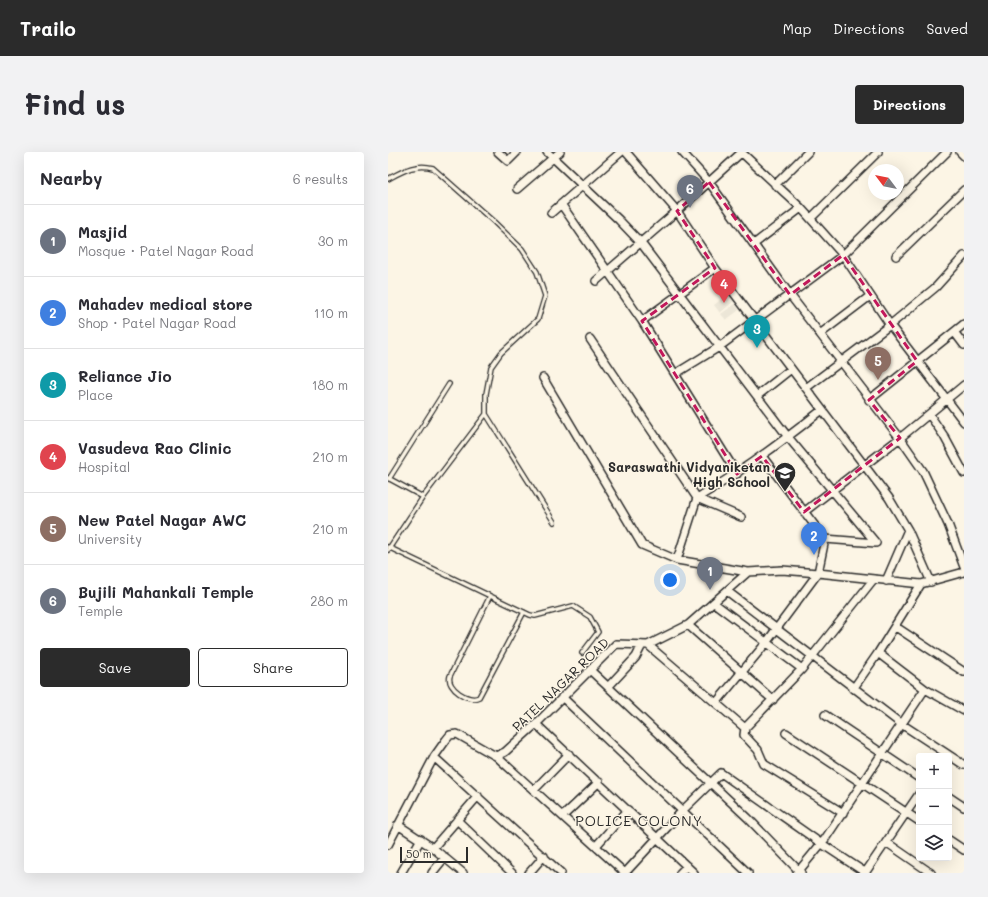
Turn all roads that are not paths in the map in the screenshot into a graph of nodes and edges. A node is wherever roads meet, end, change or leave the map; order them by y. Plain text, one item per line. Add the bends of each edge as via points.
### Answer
1 (498, 152) edge
2 (517, 152) edge
3 (547, 152) edge
4 (560, 152) edge
5 (621, 152) edge
6 (626, 152) edge
7 (682, 152) edge
8 (741, 152) edge
9 (808, 152) edge
10 (878, 152) edge
11 (947, 152) edge
12 (960, 152) edge
13 (964, 156) edge
14 (554, 158) junction
15 (388, 179) edge
16 (709, 182) junction
17 (776, 184) junction
18 (583, 185) junction
19 (517, 190) dead end
20 (964, 190) edge
21 (561, 204) junction
22 (801, 208) junction
23 (677, 211) junction
24 (551, 213) dead end
25 (811, 218) junction
26 (641, 243) junction
27 (754, 244) junction
28 (843, 255) junction
29 (896, 256) dead end
30 (964, 256) edge
31 (715, 268) junction
32 (607, 271) junction
33 (596, 281) dead end
34 (680, 295) junction
35 (790, 295) junction
36 (870, 296) junction
37 (642, 321) junction
38 (755, 322) junction
39 (964, 324) edge
40 (890, 325) junction
41 (955, 333) junction
42 (820, 334) junction
43 (590, 339) dead end
44 (964, 345) edge
45 (719, 347) junction
46 (841, 361) junction
47 (917, 361) junction
48 (791, 369) junction
49 (675, 374) junction
50 (543, 378) dead end
51 (449, 384) dead end
52 (964, 385) edge
53 (806, 388) junction
54 (756, 396) junction
55 (946, 399) junction
56 (869, 400) junction
57 (822, 410) junction
58 (486, 414) junction
59 (929, 414) junction
60 (964, 422) edge
61 (788, 437) junction
62 (900, 438) junction
63 (762, 456) junction
64 (864, 464) junction
65 (962, 464) edge
66 (964, 473) edge
67 (737, 474) junction
68 (388, 478) edge
69 (832, 491) junction
70 (423, 497) junction
71 (697, 498) junction
72 (804, 512) junction
73 (741, 517) dead end
74 (554, 522) dead end
75 (908, 530) junction
76 (825, 539) junction
77 (388, 548) edge
78 (677, 560) junction
79 (964, 567) edge
80 (748, 572) junction
81 (964, 572) edge
82 (818, 573) junction
83 (873, 580) junction
84 (886, 581) junction
85 (931, 582) junction
86 (921, 584) junction
87 (727, 591) junction
88 (490, 596) junction
89 (714, 603) junction
90 (524, 612) junction
91 (688, 625) junction
92 (896, 627) junction
93 (777, 628) junction
94 (766, 643) junction
95 (645, 645) junction
96 (582, 653) dead end
97 (878, 653) junction
98 (813, 655) junction
99 (802, 669) junction
100 (590, 670) junction
101 (742, 671) junction
102 (964, 672) edge
103 (608, 687) junction
104 (853, 689) junction
105 (924, 689) junction
106 (562, 697) junction
107 (773, 700) junction
108 (716, 703) junction
109 (964, 711) edge
110 (825, 715) dead end
111 (900, 723) junction
112 (536, 724) junction
113 (745, 728) junction
114 (786, 733) dead end
115 (941, 753) edge
116 (569, 754) junction
117 (882, 754) junction
118 (496, 756) junction
119 (434, 757) junction
120 (952, 759) edge
121 (964, 765) edge
122 (916, 776) edge
123 (599, 782) junction
124 (709, 783) junction
125 (863, 783) junction
126 (534, 790) junction
127 (478, 796) junction
128 (916, 798) edge
129 (952, 799) edge
130 (964, 807) edge
131 (628, 810) junction
132 (683, 810) junction
133 (843, 813) junction
134 (906, 813) junction
135 (563, 816) junction
136 (916, 819) edge
137 (457, 820) junction
138 (398, 825) junction
139 (658, 838) junction
140 (420, 839) junction
141 (886, 842) junction
142 (952, 842) edge
143 (822, 844) junction
144 (388, 845) edge
145 (596, 846) junction
146 (433, 848) junction
147 (964, 850) edge
148 (544, 856) junction
149 (446, 857) junction
150 (687, 866) junction
151 (799, 872) edge
152 (401, 873) edge
153 (432, 873) edge
154 (463, 873) edge
155 (512, 873) edge
156 (529, 873) edge
157 (561, 873) edge
158 (625, 873) edge
159 (680, 873) edge
160 (694, 873) edge
161 (748, 873) edge
162 (866, 873) edge
163 (931, 873) edge

1 - 2 street via 508,161
3 - 14 street
4 - 14 street
5 - 18 street
6 - 23 street
7 - 16 street
8 - 16 street
8 - 17 street
9 - 17 street
10 - 25 street
11 - 28 street
12 - 13 street
14 - 18 street
14 - 19 street
15 - 58 lane via 422,165 433,168 522,249 537,272 545,296 542,310 532,326 505,349 491,367 486,394
16 - 23 street
16 - 27 street
17 - 22 street
18 - 21 street
18 - 26 street
20 - 29 street
21 - 24 street
21 - 32 street
22 - 25 street
22 - 27 street
23 - 26 street
23 - 31 street
25 - 28 street
26 - 32 street
26 - 34 street
27 - 35 street
28 - 35 street
28 - 36 street
30 - 40 street via 936,287
31 - 34 street
31 - 38 street
32 - 33 street
32 - 37 street
34 - 37 street
34 - 45 street
35 - 38 street
35 - 42 street
36 - 40 street
36 - 42 street
37 - 49 street
38 - 45 street
38 - 48 street
39 - 41 street
40 - 46 street
40 - 47 street
41 - 44 street
41 - 47 street
42 - 46 street
43 - 71 street
45 - 49 street
45 - 54 street
46 - 53 street
46 - 56 street
47 - 55 street
47 - 56 street
48 - 53 street
48 - 54 street
49 - 67 street
50 - 78 street via 640,542
51 - 68 lane
52 - 55 street
53 - 57 street
54 - 61 street
55 - 59 street
55 - 60 street
56 - 62 street
57 - 61 street
57 - 64 street
58 - 70 lane
58 - 74 lane
59 - 62 street
59 - 65 street
61 - 63 street
61 - 69 street
62 - 64 street
62 - 79 street via 923,471 948,524
63 - 67 street
63 - 72 street
64 - 69 street
64 - 75 street
65 - 66 street
67 - 71 street
68 - 70 lane
69 - 72 street
69 - 76 street via 876,543
70 - 77 lane
71 - 73 street
71 - 78 street
72 - 76 street
75 - 84 street
75 - 85 street
76 - 82 street
77 - 88 lane
78 - 80 street
80 - 82 street via 782,570
80 - 87 street, PATEL NAGAR ROAD
81 - 85 street
82 - 83 street
82 - 93 street
83 - 84 street
83 - 98 street
84 - 86 street
85 - 86 street
86 - 92 street
87 - 89 street, PATEL NAGAR ROAD
87 - 93 street
88 - 90 lane
88 - 90 lane via 450,676 450,685 463,694 474,699 479,697
89 - 91 street, PATEL NAGAR ROAD
89 - 94 street
90 - 96 lane via 535,616 573,606 590,617 598,632
91 - 95 street, PATEL NAGAR ROAD
91 - 101 street
92 - 97 street
92 - 102 street
93 - 94 street
93 - 98 street
94 - 99 street
94 - 101 street
95 - 100 street, PATEL NAGAR ROAD via 616,644
95 - 103 street
95 - 108 street
97 - 104 street
97 - 105 street
98 - 99 street
98 - 104 street
99 - 107 street
100 - 103 street
100 - 106 street, PATEL NAGAR ROAD
101 - 107 street
101 - 108 street
103 - 124 street
104 - 111 street
105 - 109 street
105 - 111 street
106 - 112 street, PATEL NAGAR ROAD
106 - 132 street
107 - 113 street
108 - 113 street
110 - 117 street
111 - 115 street
111 - 117 street
112 - 116 street
112 - 118 street, PATEL NAGAR ROAD via 505,752
113 - 133 street via 744,735 758,750 764,764
114 - 125 street
116 - 123 street
116 - 126 street
117 - 122 street
117 - 125 street
118 - 119 street via 457,734 446,740
118 - 126 street
119 - 127 street
119 - 138 street
120 - 121 street
123 - 131 street
123 - 135 street
124 - 132 street
124 - 143 street via 721,773
124 - 151 street via 748,818
125 - 133 street
125 - 134 street
126 - 135 street
127 - 137 street
127 - 148 street
128 - 134 street
129 - 130 street
131 - 139 street
131 - 145 street
132 - 139 street
132 - 161 street
133 - 143 street
134 - 136 street
134 - 141 street
135 - 145 street
137 - 146 street
137 - 155 street
138 - 140 street
138 - 144 street
139 - 150 street
139 - 158 street
140 - 146 street
140 - 152 street
141 - 162 street
141 - 163 street
142 - 147 street
143 - 151 street
143 - 162 street
145 - 158 street
146 - 149 street
148 - 156 street
148 - 157 street
149 - 153 street
149 - 154 street
150 - 159 street
150 - 160 street

